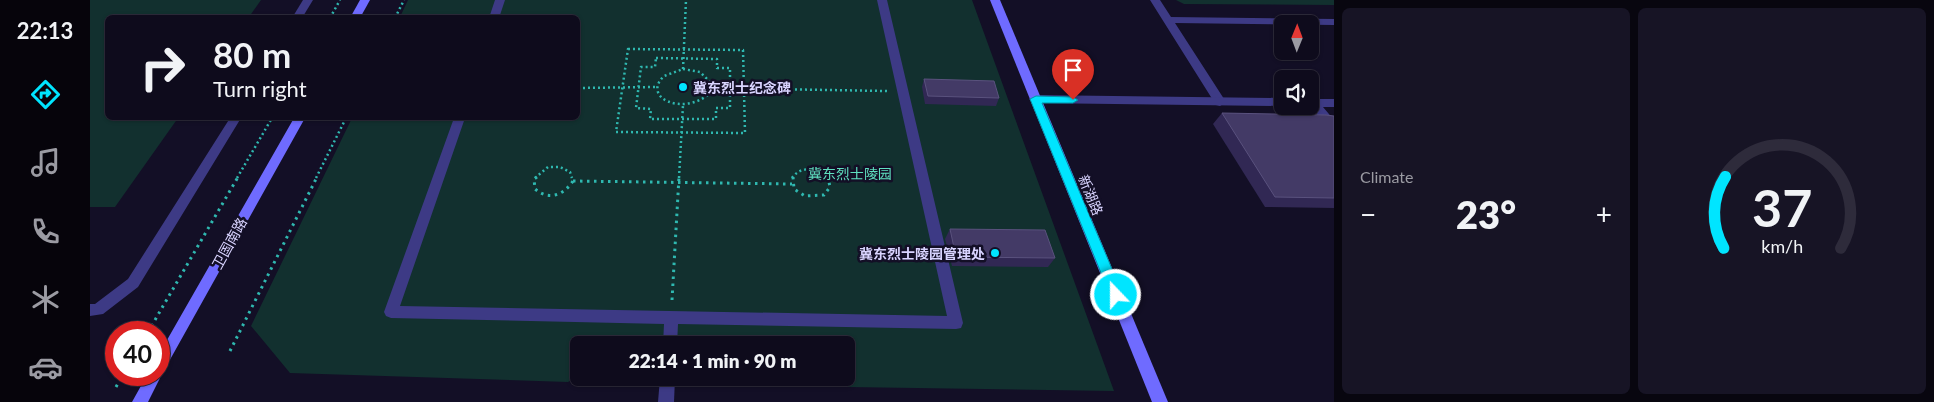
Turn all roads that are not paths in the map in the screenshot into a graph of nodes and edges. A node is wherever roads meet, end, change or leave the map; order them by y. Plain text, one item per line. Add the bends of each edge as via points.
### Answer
1 (308, 0) edge
2 (365, 0) edge
3 (500, 0) edge
4 (882, 0) edge
5 (996, 0) edge
6 (1155, 0) edge
7 (299, 15) edge
8 (357, 15) edge
9 (495, 15) edge
10 (1168, 20) junction
11 (1334, 22) edge
12 (1036, 99) junction
13 (1220, 102) junction
14 (1274, 102) edge
15 (1319, 103) edge
16 (1334, 103) edge
17 (1319, 111) edge
18 (234, 120) edge
19 (298, 120) edge
20 (458, 120) edge
21 (1334, 128) edge
22 (90, 310) edge
23 (671, 318) junction
24 (670, 336) edge
25 (170, 348) edge
26 (149, 386) edge
27 (667, 386) edge
28 (140, 402) edge
29 (666, 402) edge
30 (1160, 402) edge

1 - 7 street
2 - 8 street
3 - 9 street
4 - 23 street via 956,323
5 - 12 street, 新湖路
6 - 10 street
10 - 11 street
10 - 13 street
12 - 13 street
12 - 30 street, 新湖路
13 - 14 street
15 - 16 street
17 - 21 street
18 - 22 street via 133,283 98,310
19 - 25 street, 卫国南路
20 - 23 street via 391,312
23 - 24 street
26 - 28 street
27 - 29 street

